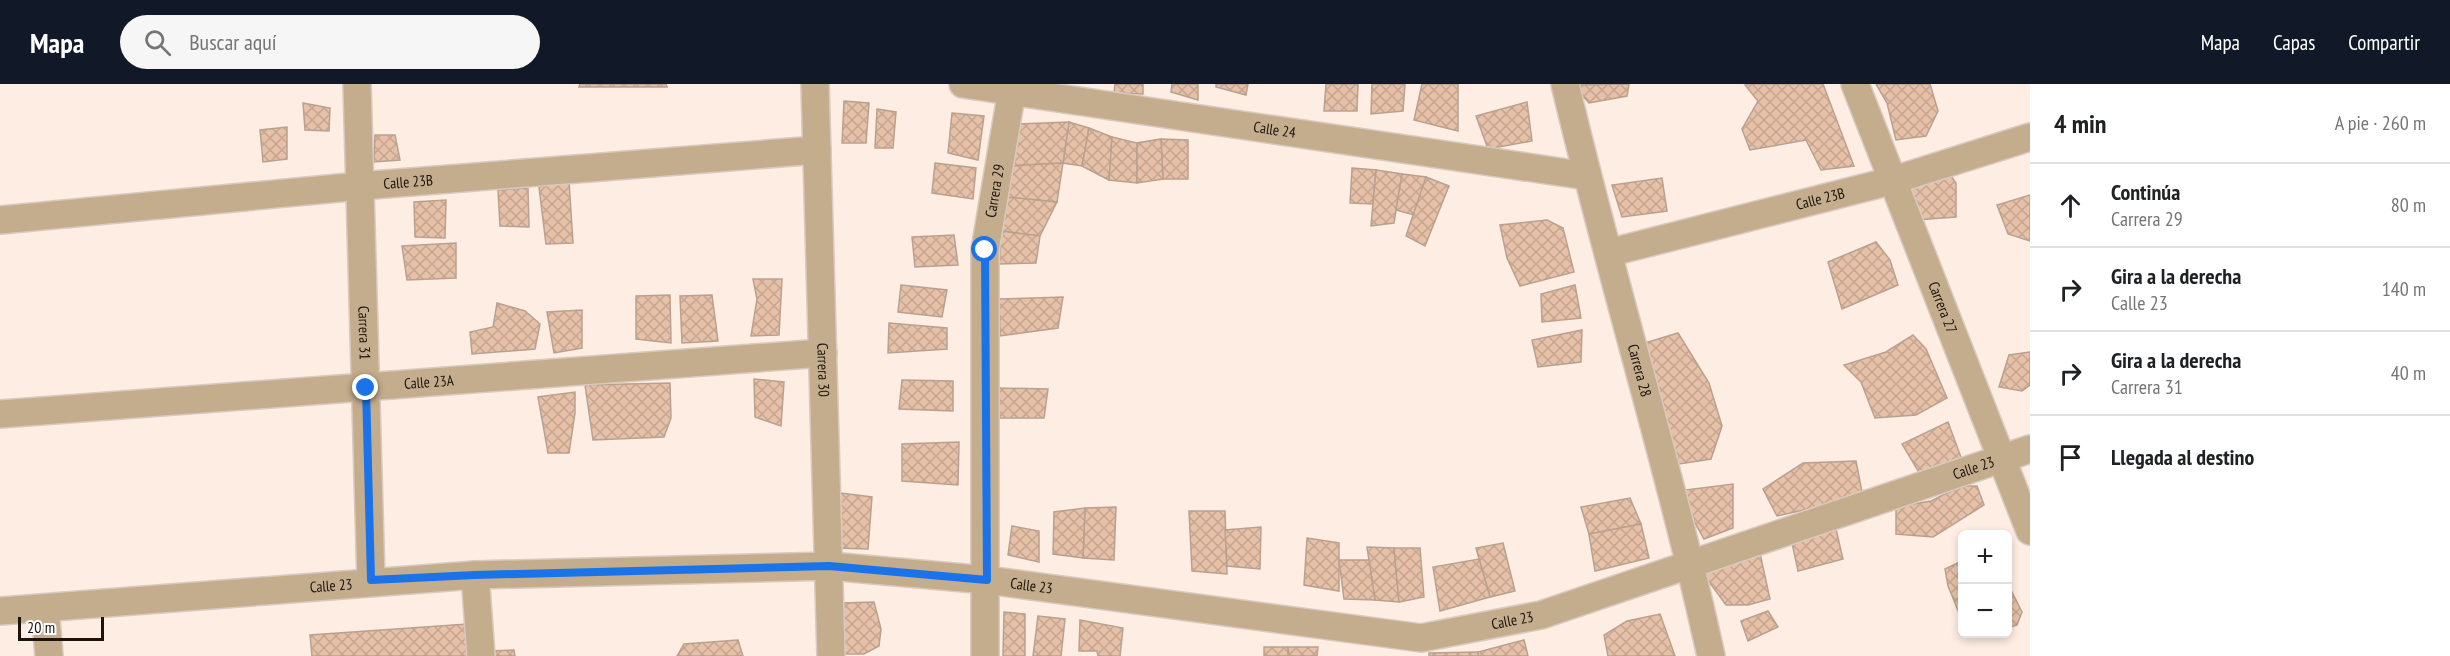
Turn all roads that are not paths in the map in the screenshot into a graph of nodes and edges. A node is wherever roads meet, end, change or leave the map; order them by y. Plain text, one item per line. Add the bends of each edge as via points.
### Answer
1 (357, 84) edge
2 (815, 84) edge
3 (963, 84) edge
4 (1565, 84) edge
5 (1855, 84) edge
6 (1013, 88) edge
7 (2030, 137) edge
8 (817, 150) junction
9 (1587, 176) junction
10 (1890, 181) junction
11 (360, 186) junction
12 (0, 220) edge
13 (1608, 254) junction
14 (823, 353) junction
15 (366, 388) junction
16 (0, 414) edge
17 (2030, 448) edge
18 (2001, 459) junction
19 (2030, 531) edge
20 (829, 566) junction
21 (1691, 566) junction
22 (475, 575) junction
23 (371, 580) junction
24 (987, 580) junction
25 (45, 608) junction
26 (0, 611) edge
27 (1422, 647) edge
28 (49, 656) edge
29 (481, 656) edge
30 (831, 656) edge
31 (985, 656) edge
32 (1711, 656) edge

1 - 11 street, Carrera 31
2 - 8 street, Carrera 30
3 - 6 street, Calle 24
4 - 9 street, Carrera 28
5 - 10 street, Carrera 27
6 - 9 street, Calle 24
6 - 24 street, Carrera 29 via 985,250
7 - 10 street, Calle 23B
8 - 11 street, Calle 23B
8 - 14 street, Carrera 30
9 - 13 street, Carrera 28
10 - 13 street, Calle 23B
10 - 18 street, Carrera 27
11 - 12 street, Calle 23B
11 - 15 street, Carrera 31
13 - 21 street, Carrera 28
14 - 15 street, Calle 23A
14 - 20 street, Carrera 30
15 - 16 street, Calle 23A
15 - 23 street, Carrera 31
17 - 18 street, Calle 23
18 - 19 street, Carrera 27
18 - 21 street, Calle 23
20 - 22 street, Calle 23
20 - 24 street, Calle 23
20 - 30 street, Carrera 30
21 - 27 street, Calle 23 via 1541,615
21 - 32 street, Carrera 28
22 - 23 street, Calle 23
22 - 29 street
23 - 25 street, Calle 23
24 - 27 street, Calle 23
24 - 31 street, Carrera 29
25 - 26 street, Calle 23
25 - 28 street

